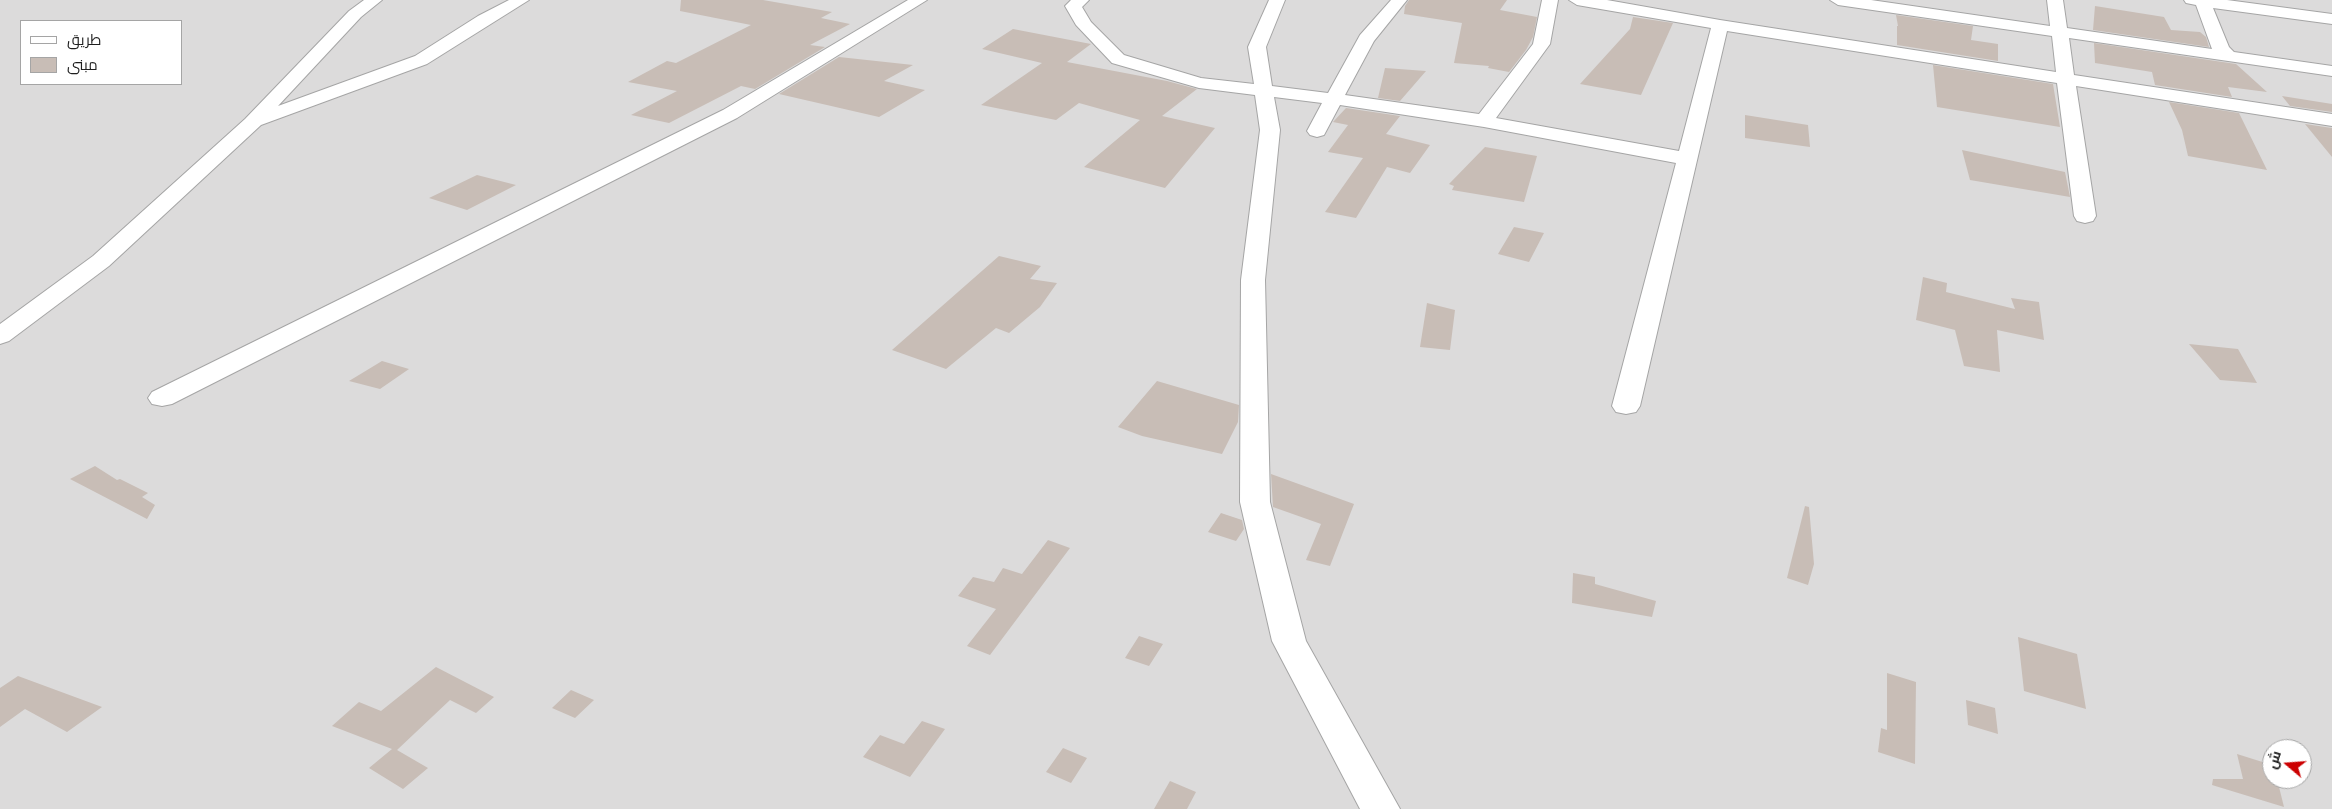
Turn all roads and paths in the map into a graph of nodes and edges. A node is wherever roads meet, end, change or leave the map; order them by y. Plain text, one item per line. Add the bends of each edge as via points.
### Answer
1 (374, 0) edge
2 (521, 0) edge
3 (919, 0) edge
4 (1081, 0) edge
5 (1277, 0) edge
6 (1399, 0) edge
7 (1550, 0) edge
8 (1577, 0) edge
9 (1697, 0) edge
10 (1838, 0) edge
11 (2055, 0) edge
12 (2199, 0) edge
13 (1610, 2) edge
14 (1689, 18) junction
15 (2332, 19) edge
16 (1720, 25) junction
17 (2059, 32) junction
18 (2229, 56) junction
19 (2332, 71) edge
20 (2066, 78) junction
21 (1264, 92) junction
22 (1334, 98) junction
23 (2332, 120) edge
24 (1484, 121) junction
25 (252, 123) junction
26 (1317, 131) dead end
27 (1687, 159) junction
28 (2084, 216) dead end
29 (0, 336) edge
30 (162, 398) dead end
31 (1626, 406) dead end
32 (1380, 809) edge

1 - 25 street via 356,14
2 - 25 street via 484,19 421,60
3 - 30 street via 730,114
4 - 21 street via 1073,6 1084,24 1118,59 1199,83
5 - 21 street via 1257,47
6 - 22 street via 1366,39
7 - 24 street via 1541,44
8 - 13 street
9 - 14 street
10 - 17 street
11 - 17 street
12 - 15 street
12 - 18 street via 2222,50
13 - 14 street
14 - 16 street
16 - 20 street
16 - 27 street
17 - 18 street
17 - 20 street
18 - 19 street
20 - 23 street
20 - 28 street
21 - 22 street
21 - 32 street via 1270,130 1253,280 1255,502 1289,641
22 - 24 street
22 - 26 street
24 - 27 street
25 - 29 street via 101,261
27 - 31 street

